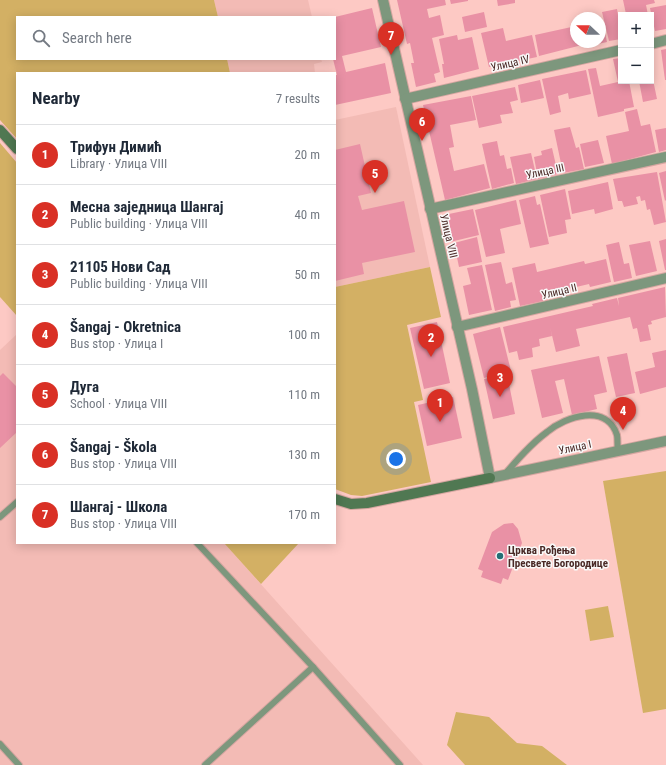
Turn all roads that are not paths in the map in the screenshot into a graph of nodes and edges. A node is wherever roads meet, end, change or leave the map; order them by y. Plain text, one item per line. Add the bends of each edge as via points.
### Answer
1 (383, 0) edge
2 (666, 40) edge
3 (654, 43) edge
4 (618, 51) edge
5 (405, 99) junction
6 (0, 130) edge
7 (16, 148) edge
8 (666, 157) edge
9 (430, 209) junction
10 (666, 278) edge
11 (457, 327) junction
12 (666, 440) edge
13 (618, 451) junction
14 (504, 475) junction
15 (490, 478) junction
16 (336, 499) edge
17 (16, 503) edge
18 (0, 517) edge
19 (198, 544) edge
20 (314, 667) junction
21 (0, 744) edge
22 (19, 765) edge
23 (204, 765) edge
24 (400, 765) edge

1 - 5 street, Улица VIII
2 - 3 street
4 - 5 street, Улица IV
5 - 9 street, Улица VIII
6 - 7 street
8 - 9 street, Улица III
9 - 11 street, Улица VIII
10 - 11 street, Улица II
11 - 15 street, Улица VIII
12 - 13 street, Улица I
13 - 14 street, Улица I
13 - 14 lane via 617,436 607,420 598,415 584,415 562,422 547,432
14 - 15 street, Улица I
15 - 16 street via 367,502 351,504
17 - 18 lane
19 - 20 lane
20 - 23 lane
20 - 24 lane
21 - 22 lane

